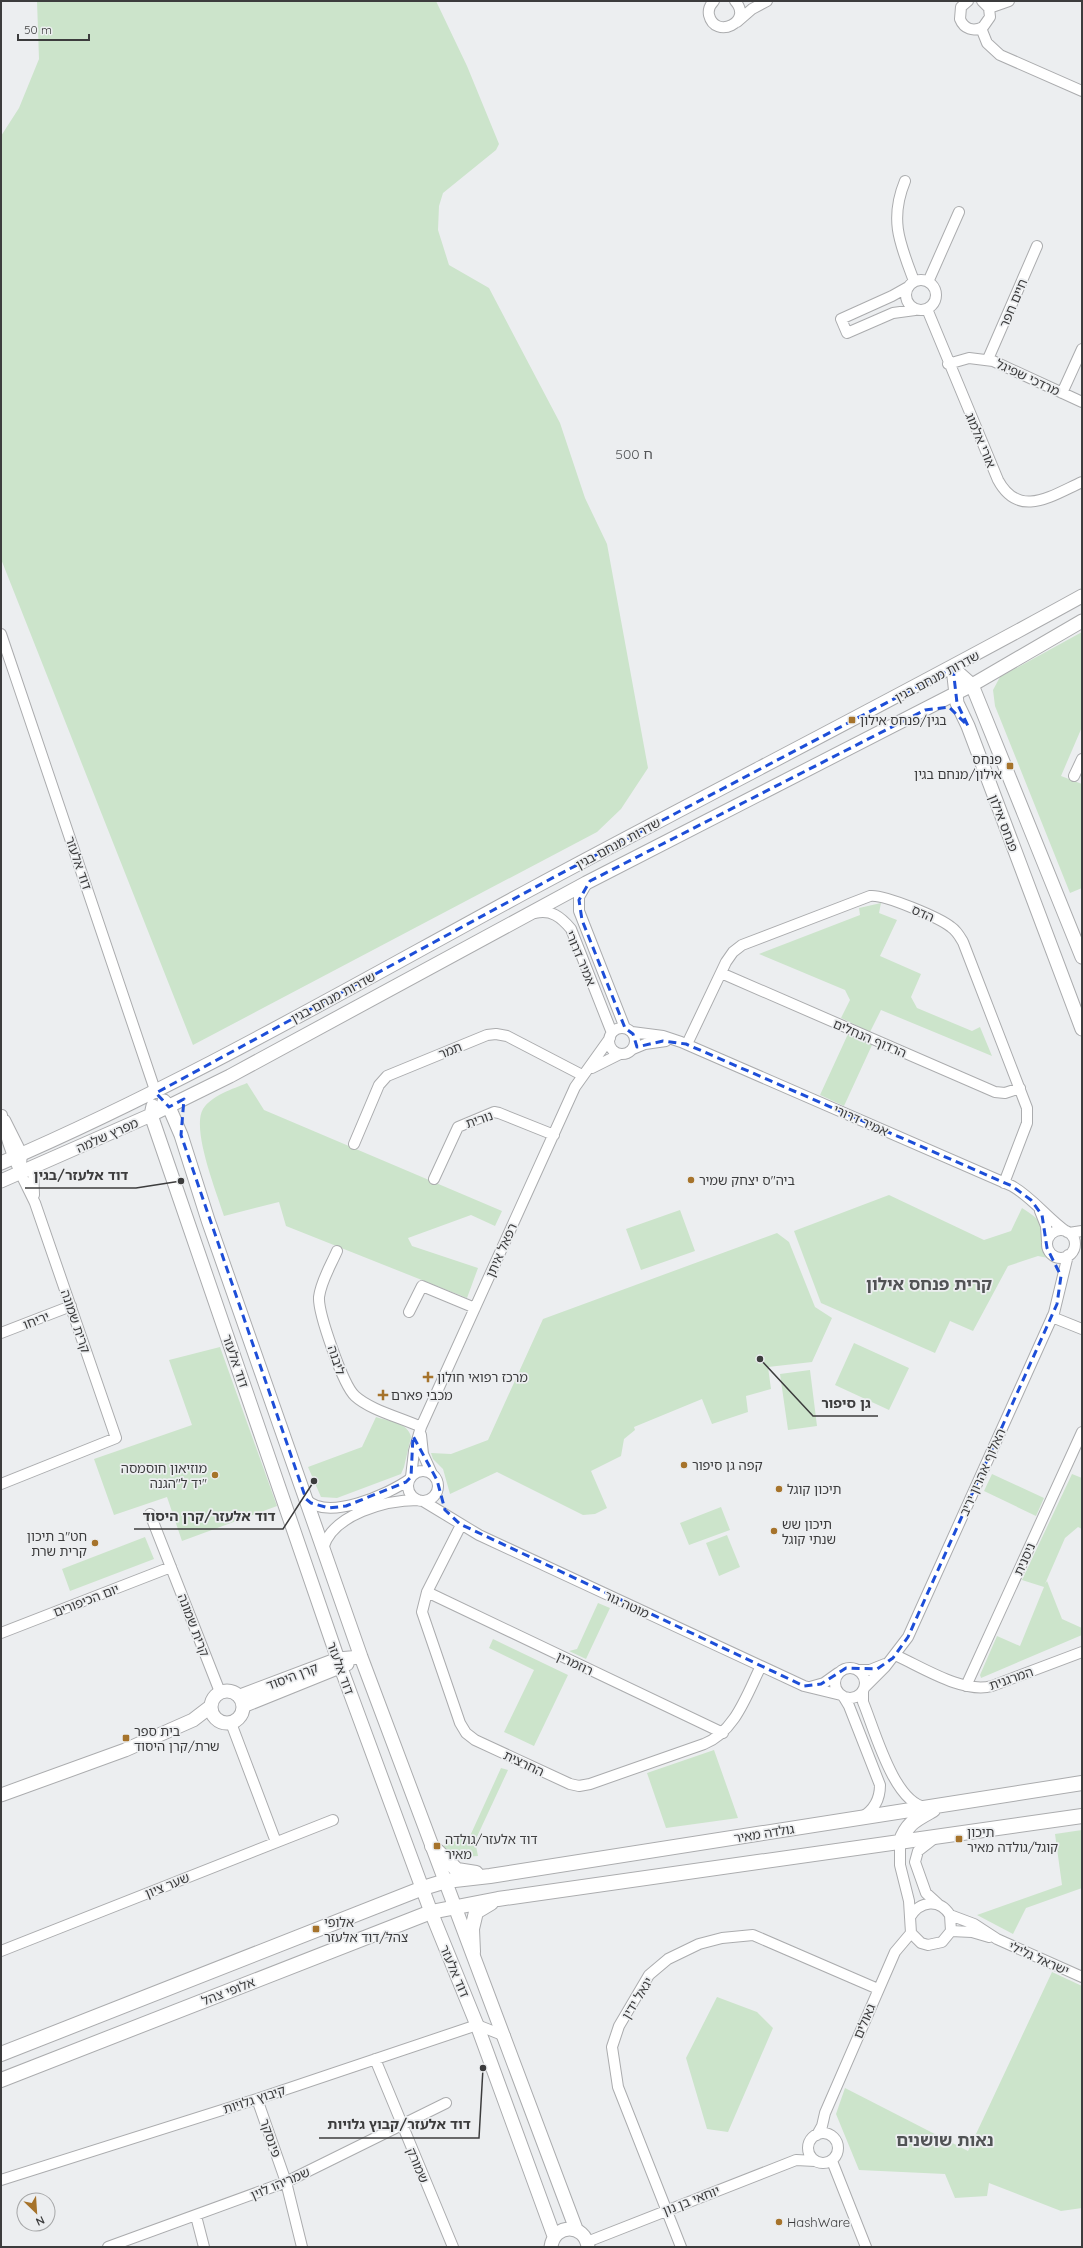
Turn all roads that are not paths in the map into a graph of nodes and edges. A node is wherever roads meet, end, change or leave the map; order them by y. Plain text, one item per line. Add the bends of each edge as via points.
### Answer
1 (714, 1) edge
2 (735, 1) edge
3 (767, 1) edge
4 (1009, 1) edge
5 (963, 3) edge
6 (985, 4) edge
7 (737, 22) junction
8 (981, 28) junction
9 (1082, 91) edge
10 (905, 180) dead end
11 (959, 212) dead end
12 (1037, 246) dead end
13 (928, 282) junction
14 (911, 284) junction
15 (927, 309) junction
16 (915, 310) junction
17 (1082, 349) edge
18 (988, 359) junction
19 (948, 364) junction
20 (1062, 393) junction
21 (1082, 402) edge
22 (1082, 482) edge
23 (1082, 596) edge
24 (1082, 621) edge
25 (1, 634) edge
26 (953, 668) junction
27 (997, 672) junction
28 (972, 685) junction
29 (956, 693) junction
30 (925, 710) junction
31 (986, 716) junction
32 (968, 726) junction
33 (1082, 759) edge
34 (1074, 776) dead end
35 (590, 882) junction
36 (527, 914) junction
37 (1082, 957) edge
38 (721, 973) junction
39 (1082, 1029) edge
40 (628, 1030) junction
41 (611, 1035) junction
42 (683, 1043) junction
43 (633, 1049) junction
44 (620, 1054) junction
45 (582, 1075) junction
46 (1020, 1088) junction
47 (156, 1093) junction
48 (186, 1098) junction
49 (169, 1107) junction
50 (1, 1114) edge
51 (151, 1115) junction
52 (180, 1135) junction
53 (554, 1135) junction
54 (354, 1144) dead end
55 (12, 1158) edge
56 (33, 1168) junction
57 (20, 1174) junction
58 (434, 1179) dead end
59 (1, 1181) edge
60 (1004, 1183) junction
61 (35, 1203) junction
62 (1038, 1208) junction
63 (1082, 1231) edge
64 (1068, 1232) junction
65 (1047, 1241) junction
66 (1082, 1244) edge
67 (337, 1251) dead end
68 (1070, 1253) junction
69 (1052, 1255) junction
70 (1061, 1282) junction
71 (71, 1306) junction
72 (475, 1308) junction
73 (409, 1312) dead end
74 (1052, 1317) junction
75 (1082, 1329) edge
76 (1, 1333) edge
77 (421, 1427) junction
78 (1082, 1432) edge
79 (432, 1474) junction
80 (411, 1478) junction
81 (1, 1484) edge
82 (438, 1486) junction
83 (306, 1498) junction
84 (420, 1500) junction
85 (150, 1514) dead end
86 (451, 1518) junction
87 (461, 1525) junction
88 (323, 1548) junction
89 (171, 1566) junction
90 (427, 1592) junction
91 (1, 1633) edge
92 (1082, 1652) edge
93 (894, 1656) junction
94 (361, 1657) junction
95 (339, 1664) junction
96 (761, 1666) junction
97 (857, 1670) junction
98 (840, 1672) junction
99 (804, 1686) junction
100 (966, 1686) junction
101 (863, 1689) junction
102 (220, 1692) junction
103 (842, 1695) junction
104 (242, 1701) junction
105 (212, 1712) junction
106 (231, 1723) junction
107 (723, 1733) junction
108 (1082, 1783) edge
109 (1, 1795) edge
110 (935, 1806) junction
111 (1082, 1816) edge
112 (862, 1817) junction
113 (333, 1820) dead end
114 (936, 1838) junction
115 (276, 1842) junction
116 (900, 1843) junction
117 (432, 1846) junction
118 (881, 1846) junction
119 (900, 1865) junction
120 (490, 1876) junction
121 (446, 1881) junction
122 (422, 1888) junction
123 (498, 1899) junction
124 (938, 1904) junction
125 (456, 1906) junction
126 (431, 1912) junction
127 (950, 1915) junction
128 (910, 1917) junction
129 (951, 1931) junction
130 (911, 1933) junction
131 (997, 1939) junction
132 (1, 1951) edge
133 (473, 1952) junction
134 (1082, 1977) edge
135 (878, 1988) junction
136 (478, 2025) junction
137 (505, 2036) junction
138 (1, 2054) edge
139 (376, 2059) junction
140 (1, 2080) edge
141 (257, 2099) junction
142 (446, 2103) dead end
143 (825, 2113) junction
144 (401, 2124) junction
145 (817, 2135) junction
146 (831, 2136) junction
147 (808, 2148) junction
148 (796, 2160) junction
149 (815, 2161) junction
150 (832, 2161) junction
151 (1, 2180) edge
152 (286, 2182) junction
153 (667, 2209) junction
154 (196, 2216) junction
155 (576, 2229) junction
156 (552, 2241) edge
157 (587, 2244) edge
158 (108, 2247) edge
159 (204, 2247) edge
160 (302, 2247) edge
161 (453, 2247) edge
162 (681, 2247) edge
163 (866, 2247) edge

1 - 7 street via 709,12 715,24 726,28
2 - 7 street via 740,11
3 - 7 street via 752,9
4 - 6 street
5 - 8 street via 959,16 964,25 972,30
6 - 8 street via 989,20
8 - 9 street via 987,43 1000,55
10 - 14 street via 897,206 896,226
11 - 13 street
12 - 18 street, חיים חפר
13 - 14 street via 921,280
13 - 15 street via 935,289 936,296 933,305
14 - 16 street via 906,300
14 - 16 street via 892,296 841,319 847,333 893,313
15 - 16 street
15 - 19 street, אורי אלמוג
17 - 20 street
18 - 19 street, מרדכי שפיגל via 969,358
18 - 20 street, מרדכי שפיגל
19 - 22 street, אורי אלמוג via 998,480 1007,494 1021,502 1033,502
20 - 21 street, מרדכי שפיגל
23 - 26 street, שדרות מנחם בגין
24 - 27 street, שדרות מנחם בגין
25 - 47 street, דוד אלעזר
26 - 28 street, פנחס אילון
26 - 29 street, פנחס אילון
26 - 47 street, שדרות מנחם בגין via 556,876
27 - 28 street, שדרות מנחם בגין
27 - 31 street via 985,692
28 - 29 street, שדרות מנחם בגין
28 - 31 street, פנחס אילון
29 - 30 street, שדרות מנחם בגין
29 - 32 street, פנחס אילון via 957,703
30 - 32 street via 949,708
30 - 35 street, שדרות מנחם בגין
31 - 37 street, פנחס אילון
32 - 39 street, פנחס אילון
33 - 34 street
35 - 36 street, שדרות מנחם בגין
35 - 40 street, אמיר דרורי via 581,893 579,911
36 - 41 street, אמיר דרורי via 549,912 561,918 571,929
36 - 48 street, שדרות מנחם בגין
38 - 42 street, הדס
38 - 46 street, הרדוף הנחלים via 995,1092 1005,1093
38 - 46 street, הדס via 729,956 745,944 861,898 873,895 886,898 946,924 959,935
40 - 41 street via 619,1029
40 - 42 street, אמיר דרורי via 663,1036
40 - 43 street via 635,1040
41 - 44 street via 612,1048
41 - 45 street, רפאל איתן via 600,1054
42 - 43 street, אמיר דרורי via 654,1042
42 - 60 street, אמיר דרורי
43 - 44 street
44 - 45 street via 604,1060
45 - 53 street, רפאל איתן
45 - 54 street, תמר via 507,1036 487,1035 387,1076 379,1085
46 - 60 street, הדס via 1027,1108 1028,1121
47 - 49 street, דוד אלעזר
47 - 51 street
47 - 55 street, מפרץ שלמה
48 - 49 street, שדרות מנחם בגין
48 - 52 street via 180,1119
49 - 51 street, מפרץ שלמה
49 - 52 street, דוד אלעזר
50 - 55 street
51 - 56 street, מפרץ שלמה
51 - 95 street, דוד אלעזר
52 - 83 street, דוד אלעזר
53 - 58 street, נורית via 494,1112 458,1127
53 - 72 street, רפאל איתן
55 - 57 street
56 - 57 street, מפרץ שלמה
56 - 61 street, קרית שמונה
57 - 59 street, מפרץ שלמה
57 - 61 street, קרית שמונה
60 - 62 street, אמיר דרורי via 1022,1192
61 - 71 street, קרית שמונה
62 - 64 street, אמיר דרורי
62 - 65 street, אמיר דרורי via 1045,1223
63 - 64 street
64 - 65 street via 1055,1231
64 - 68 street via 1074,1242
65 - 69 street via 1047,1248
66 - 68 street
67 - 77 street, ליבנה via 322,1288 319,1303 344,1382 353,1395 362,1401
68 - 69 street via 1060,1258
68 - 70 street, האלוף אהרון יריב
69 - 70 street, האלוף אהרון יריב via 1059,1268
70 - 74 street, האלוף אהרון יריב
71 - 76 street, יריחו
71 - 81 street, קרית שמונה via 116,1438
72 - 73 street via 422,1286
72 - 77 street, רפאל איתן
74 - 75 street
74 - 93 street, האלוף אהרון יריב via 908,1637
77 - 79 street, רפאל איתן via 423,1454
77 - 80 street, רפאל איתן via 414,1451
78 - 100 street, ניסנית
79 - 80 street via 422,1471
79 - 82 street
80 - 83 street via 390,1491 346,1506 325,1508 314,1505
80 - 84 street via 409,1490 412,1496
82 - 84 street via 433,1497
82 - 86 street, מוטה גור via 443,1505
83 - 88 street, דוד אלעזר
84 - 86 street, מוטה גור
84 - 88 street via 385,1505 343,1521 330,1533
85 - 89 street, קרית שמונה
86 - 87 street, מוטה גור
87 - 90 street, החרצית
87 - 96 street, מוטה גור
88 - 94 street, דוד אלעזר
89 - 91 street, יום הכיפורים
89 - 102 street, קרית שמונה
90 - 107 street, רוזמרין
90 - 107 street, החרצית via 422,1606 424,1620 461,1726 475,1740 566,1782 582,1786 704,1744
92 - 100 street, המרגנית via 992,1686
93 - 97 street, האלוף אהרון יריב via 876,1669
93 - 100 street, המרגנית
93 - 101 street, האלוף אהרון יריב
94 - 95 street, קרן היסוד
94 - 117 street, דוד אלעזר
95 - 104 street, קרן היסוד
95 - 122 street, דוד אלעזר
96 - 99 street, מוטה גור
96 - 107 street, החרצית via 736,1717
97 - 98 street via 848,1668
97 - 101 street via 864,1676
98 - 99 street via 821,1684
98 - 103 street via 835,1682 836,1689
99 - 103 street, מוטה גור
101 - 103 street via 854,1697
101 - 110 street via 863,1702 897,1785 910,1800 922,1806
102 - 104 street via 231,1690
102 - 105 street via 213,1698
103 - 112 street via 849,1706 880,1785 879,1797 874,1806
104 - 106 street via 240,1716
105 - 106 street via 222,1722
105 - 109 street via 125,1750
106 - 115 street
108 - 110 main road, גולדה מאיר
110 - 112 main road, גולדה מאיר
110 - 116 main road via 905,1829
111 - 114 main road
112 - 120 main road, גולדה מאיר
113 - 115 street, שער ציון
114 - 116 main road
114 - 124 street via 918,1851 915,1862 926,1893
115 - 132 street, שער ציון
116 - 118 main road
116 - 119 street
117 - 120 main road via 457,1870
117 - 121 street, דוד אלעזר
118 - 119 street via 894,1851
118 - 123 main road
119 - 128 street via 909,1901
120 - 121 main road, גולדה מאיר
121 - 122 main road, אלופי צהל
121 - 125 street, דוד אלעזר
122 - 126 street, דוד אלעזר
122 - 138 main road, אלופי צהל
123 - 125 main road
123 - 133 main road via 476,1912 472,1929
124 - 127 street
124 - 128 street via 925,1904
125 - 126 main road, אלופי צהל
125 - 133 street, דוד אלעזר
126 - 136 street, דוד אלעזר
126 - 140 main road, אלופי צהל
127 - 129 street
127 - 131 street, ישראל גלילי via 974,1924
128 - 130 street
129 - 130 street via 942,1942 935,1945 921,1943
129 - 131 street, ישראל גלילי via 972,1932
130 - 135 street, גאולים via 895,1952
131 - 134 street, ישראל גלילי
133 - 137 street, דוד אלעזר
135 - 143 street, גאולים
135 - 153 street, יגאל ידין via 753,1934 699,1944 668,1959 649,1975 620,2026 612,2047 618,2087
136 - 137 street
136 - 139 street, קיבוץ גלויות
136 - 156 street, דוד אלעזר
137 - 155 street, דוד אלעזר
139 - 141 street, קיבוץ גלויות
139 - 144 street, שמורק
141 - 151 street, קיבוץ גלויות
141 - 152 street, פינסקר
142 - 144 street, שמריהו לוין
143 - 145 street, גאולים
143 - 146 street
144 - 152 street, שמריהו לוין
144 - 161 street, שמורק
145 - 146 street
145 - 147 street via 811,2140
146 - 150 street via 838,2148
147 - 148 street, יוחאי בן נון
147 - 149 street via 810,2156
148 - 149 street, יוחאי בן נון
148 - 153 street, יוחאי בן נון
149 - 150 street
150 - 163 street
152 - 154 street, שמריהו לוין
152 - 160 street, פינסקר
153 - 157 street, יוחאי בן נון
153 - 162 street, יגאל ידין
154 - 158 street, שמריהו לוין
154 - 159 street
155 - 156 street, דוד אלעזר via 564,2229
155 - 157 street, דוד אלעזר via 581,2232

